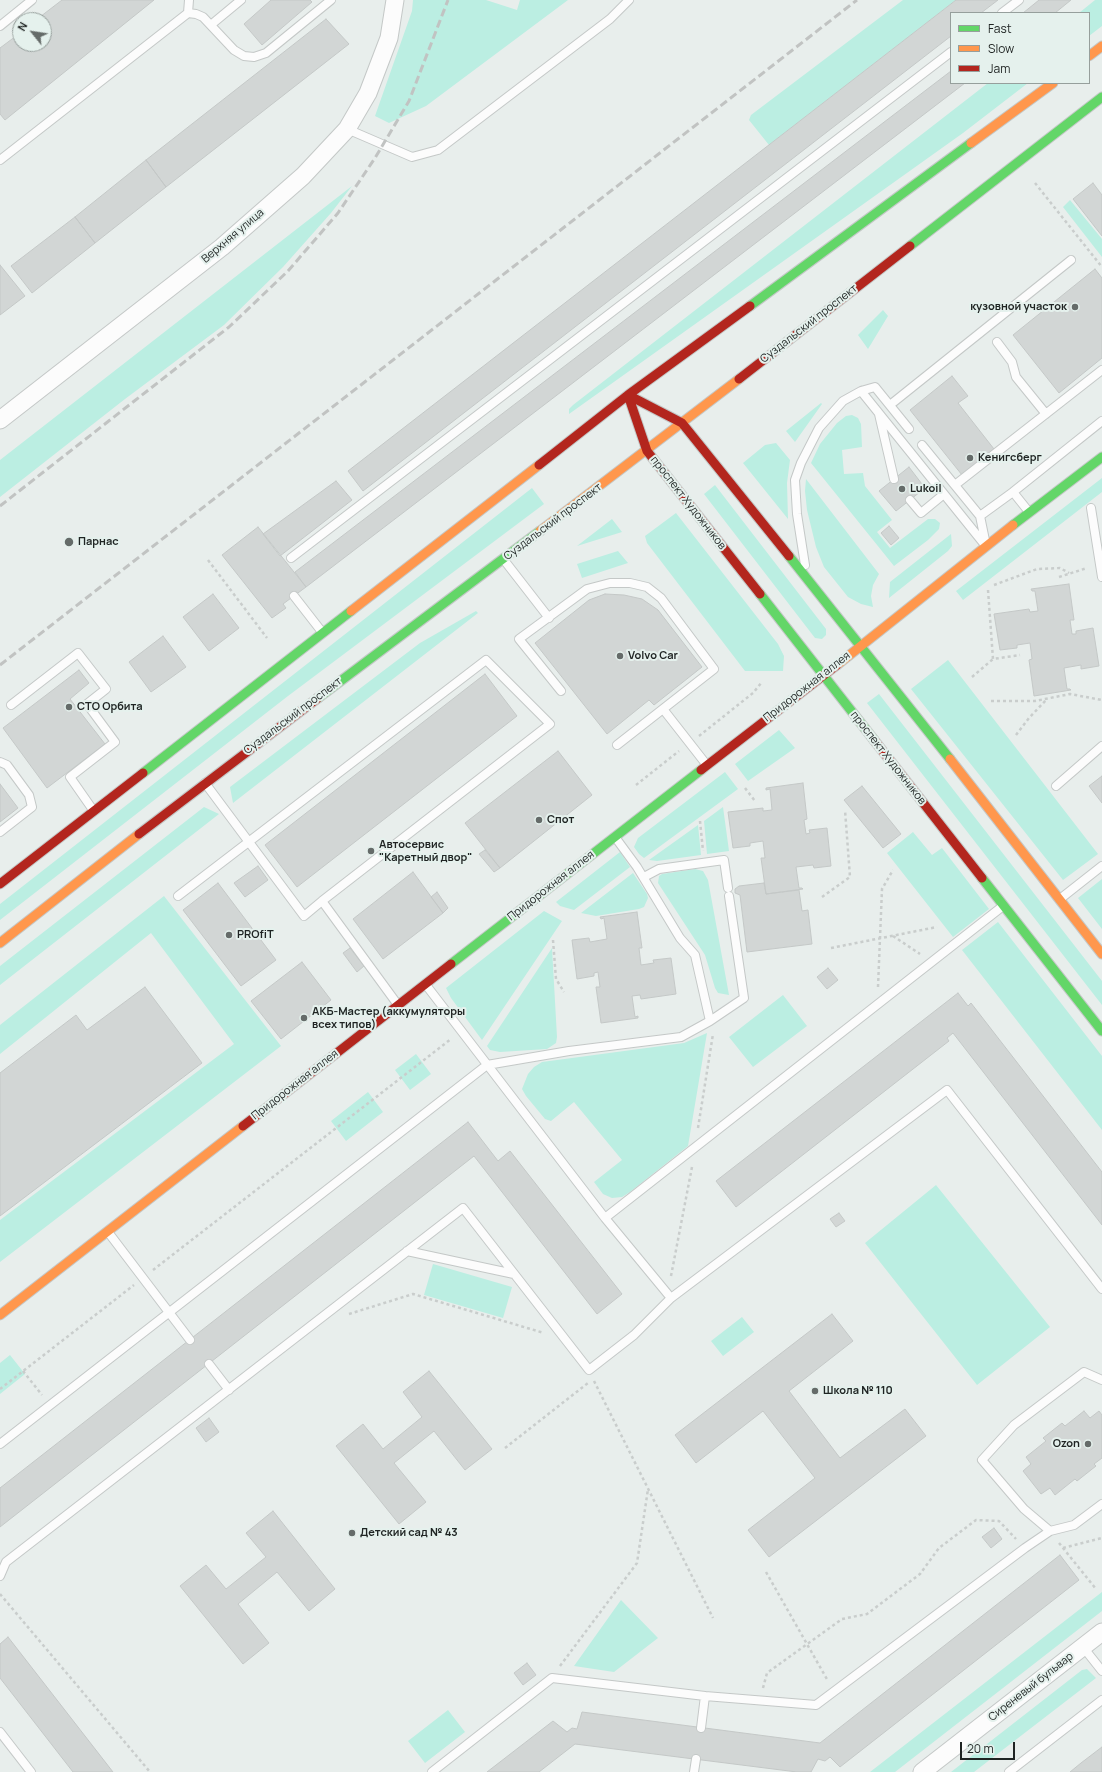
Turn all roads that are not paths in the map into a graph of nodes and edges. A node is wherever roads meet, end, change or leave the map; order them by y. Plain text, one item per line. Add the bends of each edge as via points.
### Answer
1 (32, 0) edge
2 (189, 0) edge
3 (241, 0) edge
4 (331, 0) edge
5 (395, 0) edge
6 (629, 0) edge
7 (1019, 0) edge
8 (1003, 12) edge
9 (188, 13) junction
10 (212, 24) junction
11 (0, 26) edge
12 (1102, 46) edge
13 (950, 53) edge
14 (1090, 55) edge
15 (1052, 84) edge
16 (1102, 97) edge
17 (347, 129) junction
18 (0, 160) edge
19 (1071, 260) dead end
20 (997, 342) dead end
21 (1102, 370) edge
22 (862, 391) junction
23 (628, 395) junction
24 (890, 405) junction
25 (878, 412) junction
26 (1046, 414) junction
27 (0, 420) edge
28 (1102, 421) edge
29 (682, 424) junction
30 (909, 429) dead end
31 (922, 445) dead end
32 (647, 451) junction
33 (1102, 457) edge
34 (894, 479) dead end
35 (955, 485) junction
36 (1013, 492) junction
37 (944, 494) junction
38 (910, 500) dead end
39 (1091, 508) dead end
40 (1030, 513) junction
41 (980, 516) junction
42 (986, 546) junction
43 (291, 558) dead end
44 (504, 559) junction
45 (1102, 577) edge
46 (807, 581) junction
47 (294, 596) dead end
48 (549, 618) junction
49 (322, 633) junction
50 (861, 645) junction
51 (823, 674) junction
52 (561, 691) dead end
53 (11, 704) dead end
54 (663, 709) junction
55 (617, 745) dead end
56 (1102, 746) edge
57 (0, 762) edge
58 (707, 765) junction
59 (205, 783) junction
60 (1056, 786) dead end
61 (94, 810) junction
62 (0, 832) edge
63 (614, 837) junction
64 (249, 842) junction
65 (1102, 866) edge
66 (644, 877) junction
67 (0, 884) edge
68 (178, 896) dead end
69 (1059, 899) junction
70 (322, 901) junction
71 (1004, 906) junction
72 (0, 943) edge
73 (1102, 954) edge
74 (425, 984) junction
75 (398, 1005) junction
76 (710, 1021) junction
77 (1102, 1031) edge
78 (487, 1065) junction
79 (605, 1218) junction
80 (107, 1232) junction
81 (407, 1251) junction
82 (514, 1274) junction
83 (1102, 1289) edge
84 (671, 1298) junction
85 (169, 1312) junction
86 (0, 1315) edge
87 (190, 1340) dead end
88 (209, 1364) dead end
89 (1102, 1380) edge
90 (228, 1390) junction
91 (0, 1444) edge
92 (1102, 1504) edge
93 (1050, 1531) junction
94 (0, 1576) edge
95 (1102, 1632) edge
96 (1083, 1647) junction
97 (1102, 1671) edge
98 (705, 1696) junction
99 (1102, 1700) edge
100 (701, 1728) dead end
101 (0, 1732) edge
102 (696, 1759) dead end
103 (31, 1772) edge
104 (432, 1772) edge
105 (694, 1772) edge
106 (922, 1772) edge
107 (1009, 1772) edge

1 - 11 lane
2 - 9 lane
3 - 10 lane
4 - 10 lane via 266,53 254,57 244,56 234,50
5 - 17 street, Верхняя улица via 389,38 368,93
6 - 17 lane via 610,19 438,150 412,157
7 - 8 lane
9 - 10 lane via 196,14
9 - 18 lane
12 - 14 street
13 - 43 lane
15 - 23 street
16 - 29 street, Суздальский проспект
17 - 27 street, Верхняя улица via 303,176 222,247
19 - 24 lane
20 - 26 lane via 1012,362 1016,377
21 - 26 lane
22 - 24 lane via 875,387
22 - 25 lane
22 - 46 lane via 842,401 819,428 795,480 797,514
23 - 29 street
23 - 32 street, проспект Художников
23 - 49 street
24 - 30 lane
25 - 34 lane
25 - 37 lane
26 - 35 lane
28 - 36 lane
29 - 32 street, Суздальский проспект
29 - 46 street
31 - 35 lane
32 - 44 street, Суздальский проспект
32 - 51 street, проспект Художников
33 - 40 street, Придорожная аллея
35 - 41 lane
36 - 40 lane
36 - 41 lane
37 - 38 lane via 921,513
37 - 42 lane
39 - 45 lane
40 - 42 street, Придорожная аллея
41 - 42 lane
42 - 50 street, Придорожная аллея
44 - 48 lane
44 - 59 street, Суздальский проспект
46 - 50 street
47 - 49 lane
48 - 52 lane via 519,639
48 - 54 lane via 587,589 610,583 630,583 647,587 661,598 714,669
49 - 61 street
50 - 51 street, Придорожная аллея
50 - 69 street
51 - 58 street, Придорожная аллея
51 - 71 street, проспект Художников
53 - 61 lane via 78,653 83,659 106,689 87,704 115,742 70,777
54 - 55 lane
54 - 58 lane
56 - 60 lane
57 - 62 lane via 7,765 29,795 32,807
58 - 63 street, Придорожная аллея
59 - 64 lane
59 - 72 street, Суздальский проспект
61 - 67 street
63 - 66 lane
63 - 74 street, Придорожная аллея
64 - 68 lane
64 - 70 lane via 304,916
64 - 70 lane via 486,660 550,724
65 - 69 lane
66 - 76 lane via 680,938 695,955
66 - 76 lane via 659,869 724,860 744,998
69 - 73 street
70 - 75 lane
71 - 77 street, проспект Художников
71 - 79 lane
74 - 75 street, Придорожная аллея
74 - 78 lane
75 - 80 street, Придорожная аллея
76 - 78 lane via 681,1037 569,1051
78 - 79 lane
78 - 85 lane
79 - 84 lane
80 - 85 lane
80 - 86 street, Придорожная аллея
81 - 82 lane
81 - 82 lane via 463,1208
81 - 90 lane
82 - 84 lane via 589,1370 634,1335
83 - 84 lane via 947,1090
85 - 87 lane
85 - 91 lane
88 - 90 lane
89 - 93 lane via 1084,1372 1014,1425 982,1460 1024,1509
90 - 94 lane via 6,1562
92 - 93 lane via 1074,1525
93 - 98 lane via 816,1706
95 - 96 street, Сиреневый бульвар
96 - 97 lane
96 - 106 street, Сиреневый бульвар
98 - 100 lane
98 - 104 lane via 552,1678
99 - 107 lane
101 - 103 lane
102 - 105 lane

